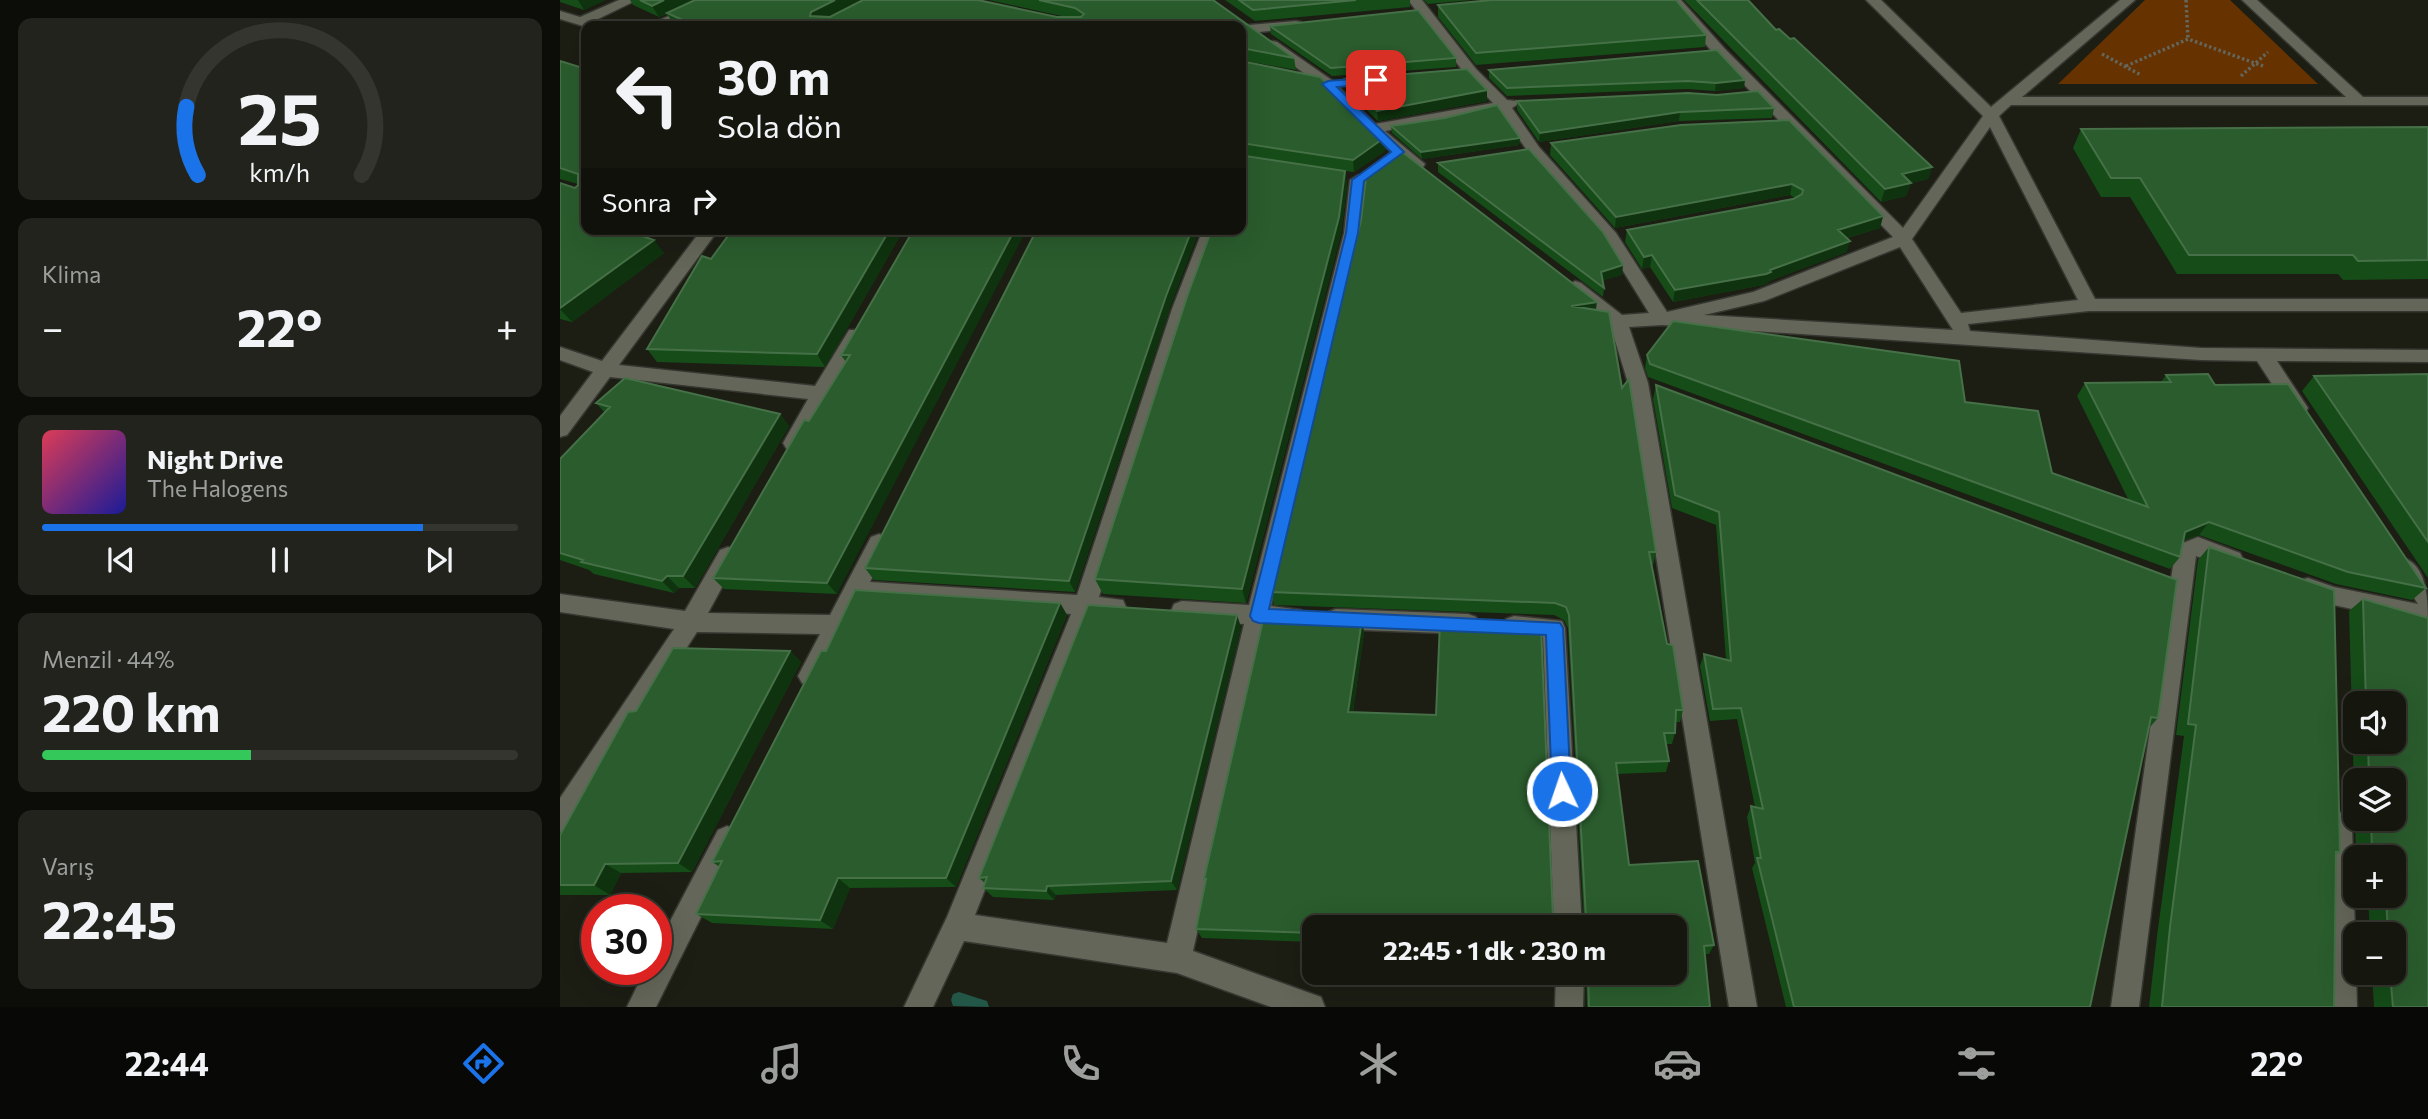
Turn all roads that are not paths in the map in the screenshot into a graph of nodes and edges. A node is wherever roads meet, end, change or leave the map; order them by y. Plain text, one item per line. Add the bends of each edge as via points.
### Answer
1 (629, 0) edge
2 (715, 0) edge
3 (1674, 0) edge
4 (1873, 0) edge
5 (2128, 0) edge
6 (2249, 0) edge
7 (1421, 7) edge
8 (560, 15) edge
9 (582, 21) edge
10 (666, 21) edge
11 (580, 22) edge
12 (1313, 24) edge
13 (1246, 25) edge
14 (1246, 26) edge
15 (1294, 79) edge
16 (1354, 82) edge
17 (1328, 84) junction
18 (2010, 101) junction
19 (2359, 101) junction
20 (2428, 101) edge
21 (1528, 103) edge
22 (1502, 104) junction
23 (1992, 115) junction
24 (1792, 124) junction
25 (1767, 125) edge
26 (1372, 129) junction
27 (1428, 169) edge
28 (1357, 177) edge
29 (704, 235) edge
30 (1209, 235) edge
31 (1904, 240) junction
32 (1563, 278) edge
33 (2089, 305) junction
34 (2428, 305) edge
35 (869, 312) edge
36 (1662, 319) junction
37 (1954, 320) junction
38 (1618, 321) junction
39 (1967, 337) junction
40 (560, 353) edge
41 (2263, 355) junction
42 (2428, 356) edge
43 (608, 370) junction
44 (1638, 383) junction
45 (1664, 393) edge
46 (821, 394) junction
47 (2308, 422) edge
48 (560, 430) edge
49 (780, 466) edge
50 (887, 528) edge
51 (739, 538) edge
52 (2398, 556) edge
53 (2260, 569) edge
54 (2155, 576) edge
55 (2284, 578) edge
56 (2181, 586) junction
57 (855, 590) junction
58 (2334, 596) junction
59 (2428, 601) edge
60 (560, 603) edge
61 (1085, 606) junction
62 (1139, 609) edge
63 (1165, 610) edge
64 (2428, 615) edge
65 (1259, 616) junction
66 (691, 622) junction
67 (2334, 624) edge
68 (836, 625) junction
69 (798, 699) edge
70 (2338, 802) edge
71 (560, 820) edge
72 (735, 822) edge
73 (1567, 915) edge
74 (957, 926) junction
75 (1177, 959) junction
76 (1570, 985) edge
77 (641, 1007) edge
78 (918, 1007) edge
79 (1311, 1007) edge
80 (1569, 1007) edge
81 (1743, 1007) edge
82 (2125, 1007) edge
83 (2343, 1007) edge

1 - 9 street
2 - 10 street
3 - 24 street via 1713,53 1753,94
4 - 23 street
5 - 18 street
6 - 19 street
7 - 22 street
8 - 11 street
12 - 13 street
14 - 17 street
15 - 17 street
16 - 17 street
17 - 26 street
18 - 19 street
18 - 23 street
19 - 20 street
21 - 22 street
22 - 26 street
22 - 36 street via 1534,150 1616,236
23 - 31 street
23 - 33 street
24 - 25 street
24 - 31 street
26 - 27 street via 1393,156
28 - 65 street via 1352,233
29 - 43 street
30 - 61 street
31 - 36 street via 1758,297
31 - 37 street
32 - 38 street
33 - 34 street
33 - 37 street
35 - 46 street
36 - 38 street
36 - 39 street
37 - 39 street
38 - 44 street
39 - 41 street
40 - 43 street
41 - 42 street
41 - 47 street
43 - 46 street
43 - 48 street
44 - 45 street
44 - 81 street
46 - 49 street
50 - 57 street
51 - 66 street
52 - 59 street
53 - 56 street via 2199,546 2186,551
54 - 56 street
55 - 58 street
56 - 82 street
57 - 61 street
57 - 68 street
58 - 64 street
58 - 67 street
60 - 66 street
61 - 62 street
61 - 74 street
63 - 65 street
65 - 73 street via 1554,628
65 - 75 street
66 - 68 street
66 - 71 street
68 - 69 street
70 - 83 street
72 - 77 street
74 - 75 street
74 - 78 street
75 - 79 street
76 - 80 street

